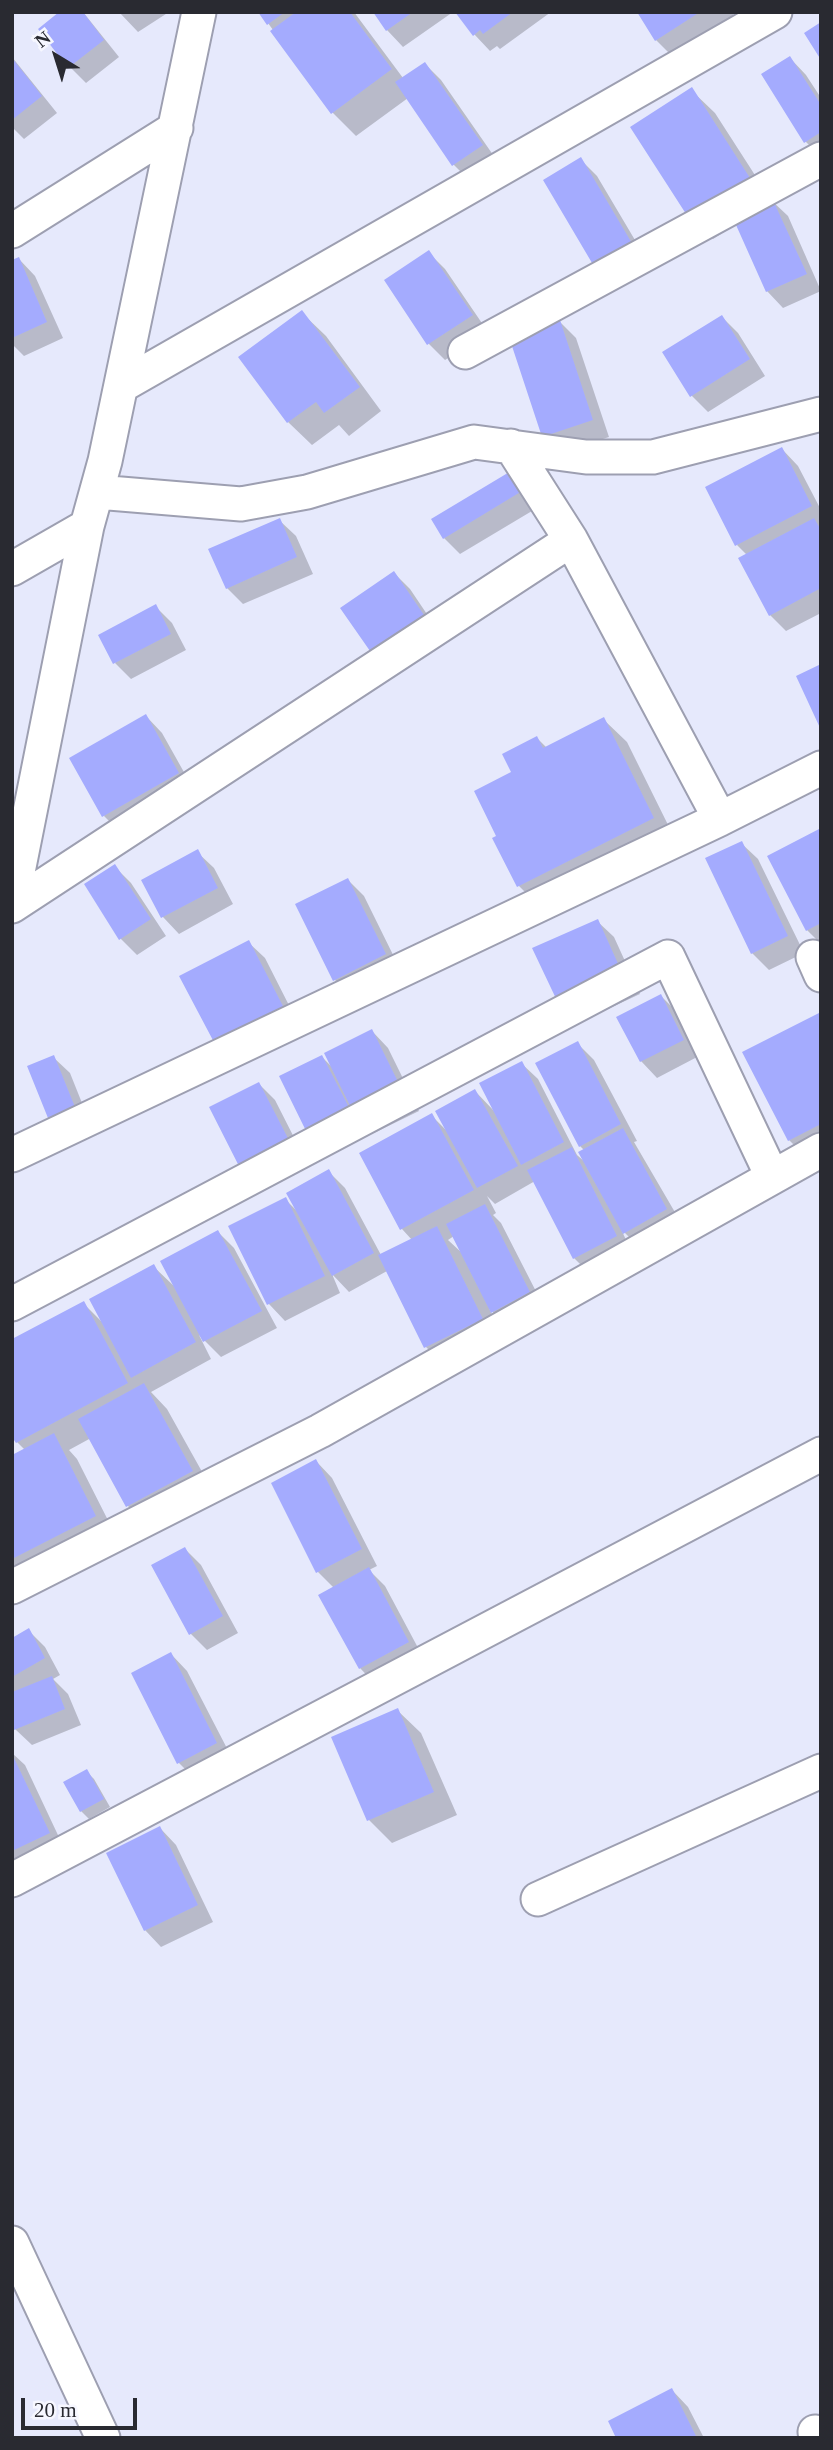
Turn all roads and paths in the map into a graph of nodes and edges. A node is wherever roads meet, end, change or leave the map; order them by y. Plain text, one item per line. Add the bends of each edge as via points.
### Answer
1 (199, 12) edge
2 (775, 12) edge
3 (176, 128) junction
4 (821, 159) edge
5 (12, 231) edge
6 (465, 352) dead end
7 (121, 386) junction
8 (821, 414) edge
9 (511, 446) junction
10 (101, 477) junction
11 (87, 526) junction
12 (571, 540) junction
13 (12, 569) edge
14 (821, 768) edge
15 (720, 819) junction
16 (12, 904) edge
17 (821, 1150) edge
18 (12, 1155) edge
19 (772, 1177) junction
20 (12, 1304) edge
21 (821, 1454) edge
22 (12, 1587) edge
23 (821, 1772) edge
24 (12, 1880) edge
25 (538, 1899) dead end
26 (12, 2243) edge
27 (103, 2438) edge

1 - 3 street
2 - 7 street
3 - 5 street
3 - 7 street
4 - 6 street
7 - 10 street
8 - 9 street via 653,457 586,457
9 - 10 street via 474,442 307,492 241,504
9 - 12 street
10 - 11 street
11 - 13 street
11 - 16 street
12 - 15 street
12 - 16 street
14 - 15 street
15 - 18 street
17 - 19 street
19 - 20 street via 668,957
19 - 22 street via 320,1431
21 - 24 street
23 - 25 street
26 - 27 street

